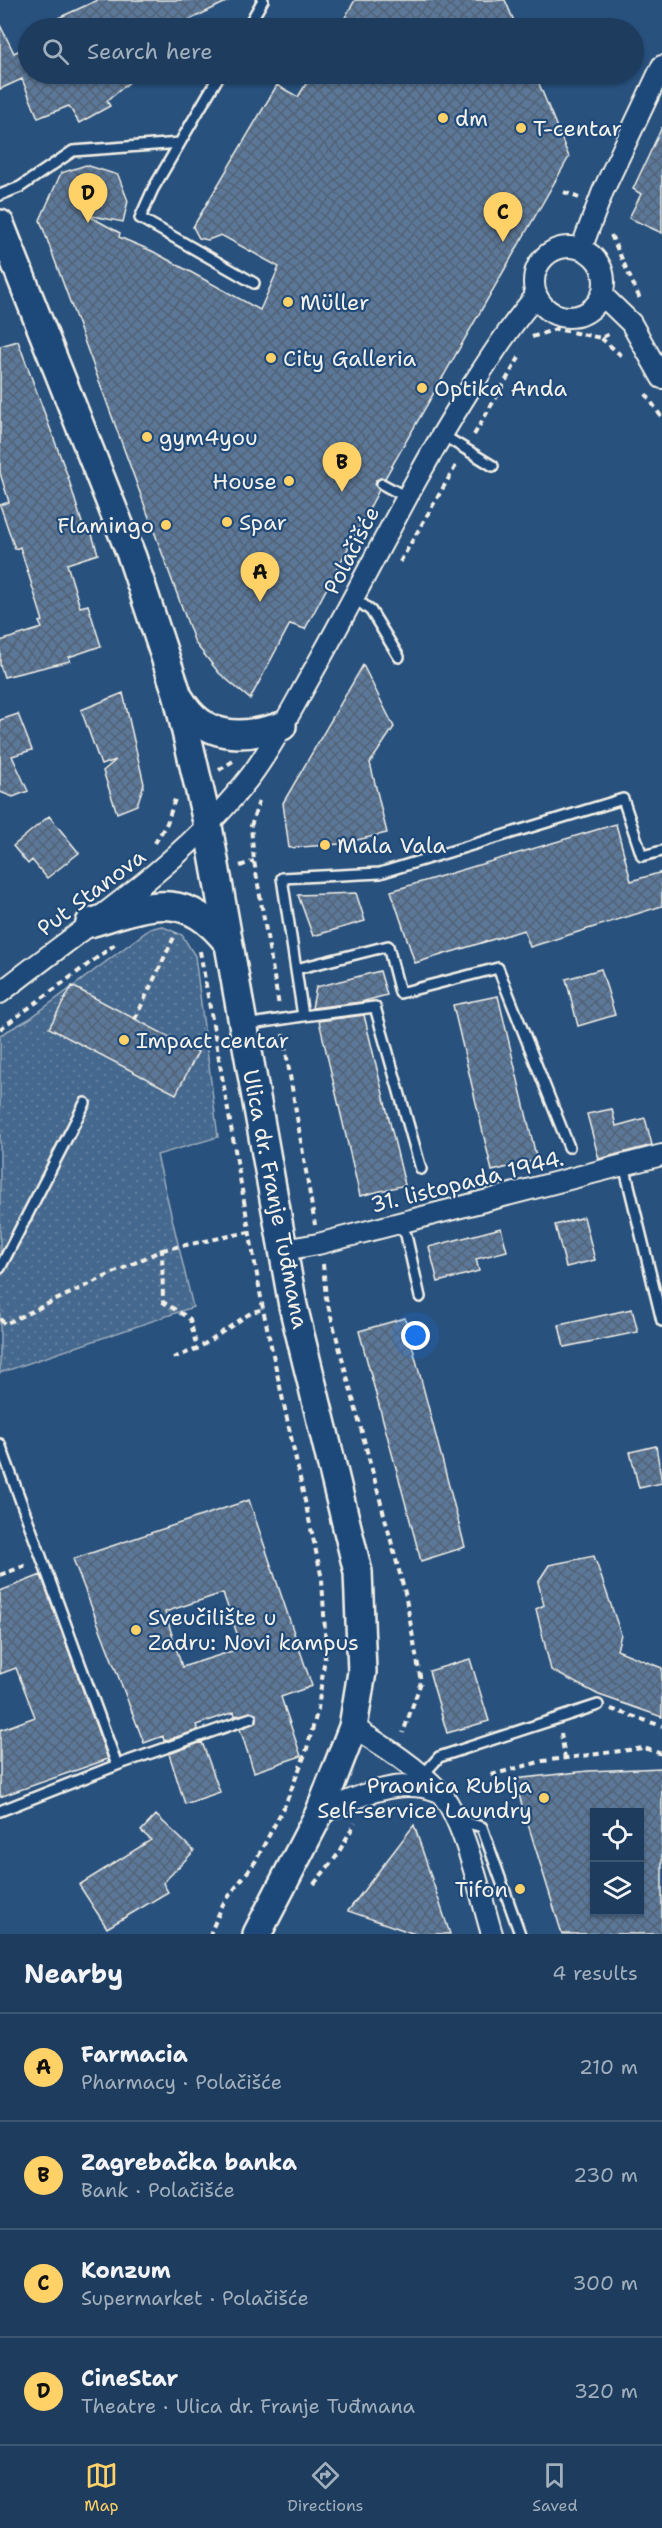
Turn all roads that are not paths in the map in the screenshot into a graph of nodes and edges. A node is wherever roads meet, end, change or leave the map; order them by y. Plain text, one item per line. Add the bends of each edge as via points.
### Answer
1 (263, 0) edge
2 (253, 18) edge
3 (662, 66) edge
4 (214, 84) edge
5 (180, 143) junction
6 (0, 195) edge
7 (0, 224) edge
8 (581, 249) junction
9 (6, 252) edge
10 (254, 283) dead end
11 (602, 295) junction
12 (536, 296) junction
13 (662, 378) edge
14 (441, 434) junction
15 (493, 466) dead end
16 (382, 484) dead end
17 (406, 496) junction
18 (355, 598) junction
19 (399, 657) dead end
20 (177, 693) junction
21 (282, 726) junction
22 (208, 826) junction
23 (662, 851) edge
24 (90, 923) junction
25 (228, 943) junction
26 (296, 969) junction
27 (0, 993) edge
28 (303, 1016) junction
29 (243, 1026) junction
30 (85, 1103) dead end
31 (569, 1147) dead end
32 (662, 1155) edge
33 (624, 1165) junction
34 (421, 1169) dead end
35 (399, 1223) junction
36 (284, 1250) junction
37 (0, 1268) edge
38 (420, 1297) dead end
39 (662, 1321) edge
40 (0, 1444) edge
41 (598, 1705) road end
42 (251, 1718) dead end
43 (353, 1728) junction
44 (117, 1765) junction
45 (422, 1776) junction
46 (440, 1792) junction
47 (0, 1810) edge
48 (319, 1814) junction
49 (457, 1820) junction
50 (257, 1934) edge
51 (492, 1934) edge
52 (520, 1934) edge

1 - 2 lane
3 - 8 street
4 - 5 lane
5 - 6 lane via 73,151 20,187
5 - 10 lane via 140,218
7 - 9 main road, Ulica dr. Franje Tuđmana
8 - 11 street via 598,263 603,273
8 - 12 street via 558,249 548,254 535,273
9 - 20 main road, Ulica dr. Franje Tuđmana via 132,557
11 - 12 street via 596,305 575,317 552,313
11 - 13 street via 631,323
12 - 14 street, Polačišće via 513,322
14 - 15 lane
14 - 17 street, Polačišće
16 - 17 lane
17 - 18 street, Polačišće
18 - 19 lane via 371,611
18 - 21 street, Polačišće
20 - 21 main road via 188,712 224,733 252,735
20 - 22 main road, Ulica dr. Franje Tuđmana
21 - 22 street, Polačišće via 252,773
22 - 24 street, Put Stanova via 167,864
22 - 25 main road, Ulica dr. Franje Tuđmana
23 - 26 lane via 642,856 623,799 380,873 282,878
24 - 25 main road via 165,904 198,914 213,924
24 - 27 street, Put Stanova
25 - 29 main road, Ulica dr. Franje Tuđmana
26 - 28 lane
26 - 31 lane via 388,946 400,993 498,968
28 - 29 lane
28 - 34 lane via 375,1007
29 - 36 main road, Ulica dr. Franje Tuđmana
30 - 37 lane
32 - 33 street, 31. listopada 1944.
33 - 35 street, 31. listopada 1944.
33 - 39 lane
35 - 36 street, 31. listopada 1944.
35 - 38 lane via 406,1235
36 - 43 main road, Ulica dr. Franje Tuđmana via 357,1572 362,1672
40 - 44 lane
41 - 45 lane via 439,1757
42 - 44 lane
43 - 45 street
43 - 48 main road, Ulica dr. Franje Tuđmana
44 - 47 lane
45 - 46 street
46 - 48 street via 428,1787 403,1786 363,1794
46 - 49 street
48 - 50 main road, Ulica dr. Franje Tuđmana
49 - 51 street
49 - 52 lane via 482,1827

